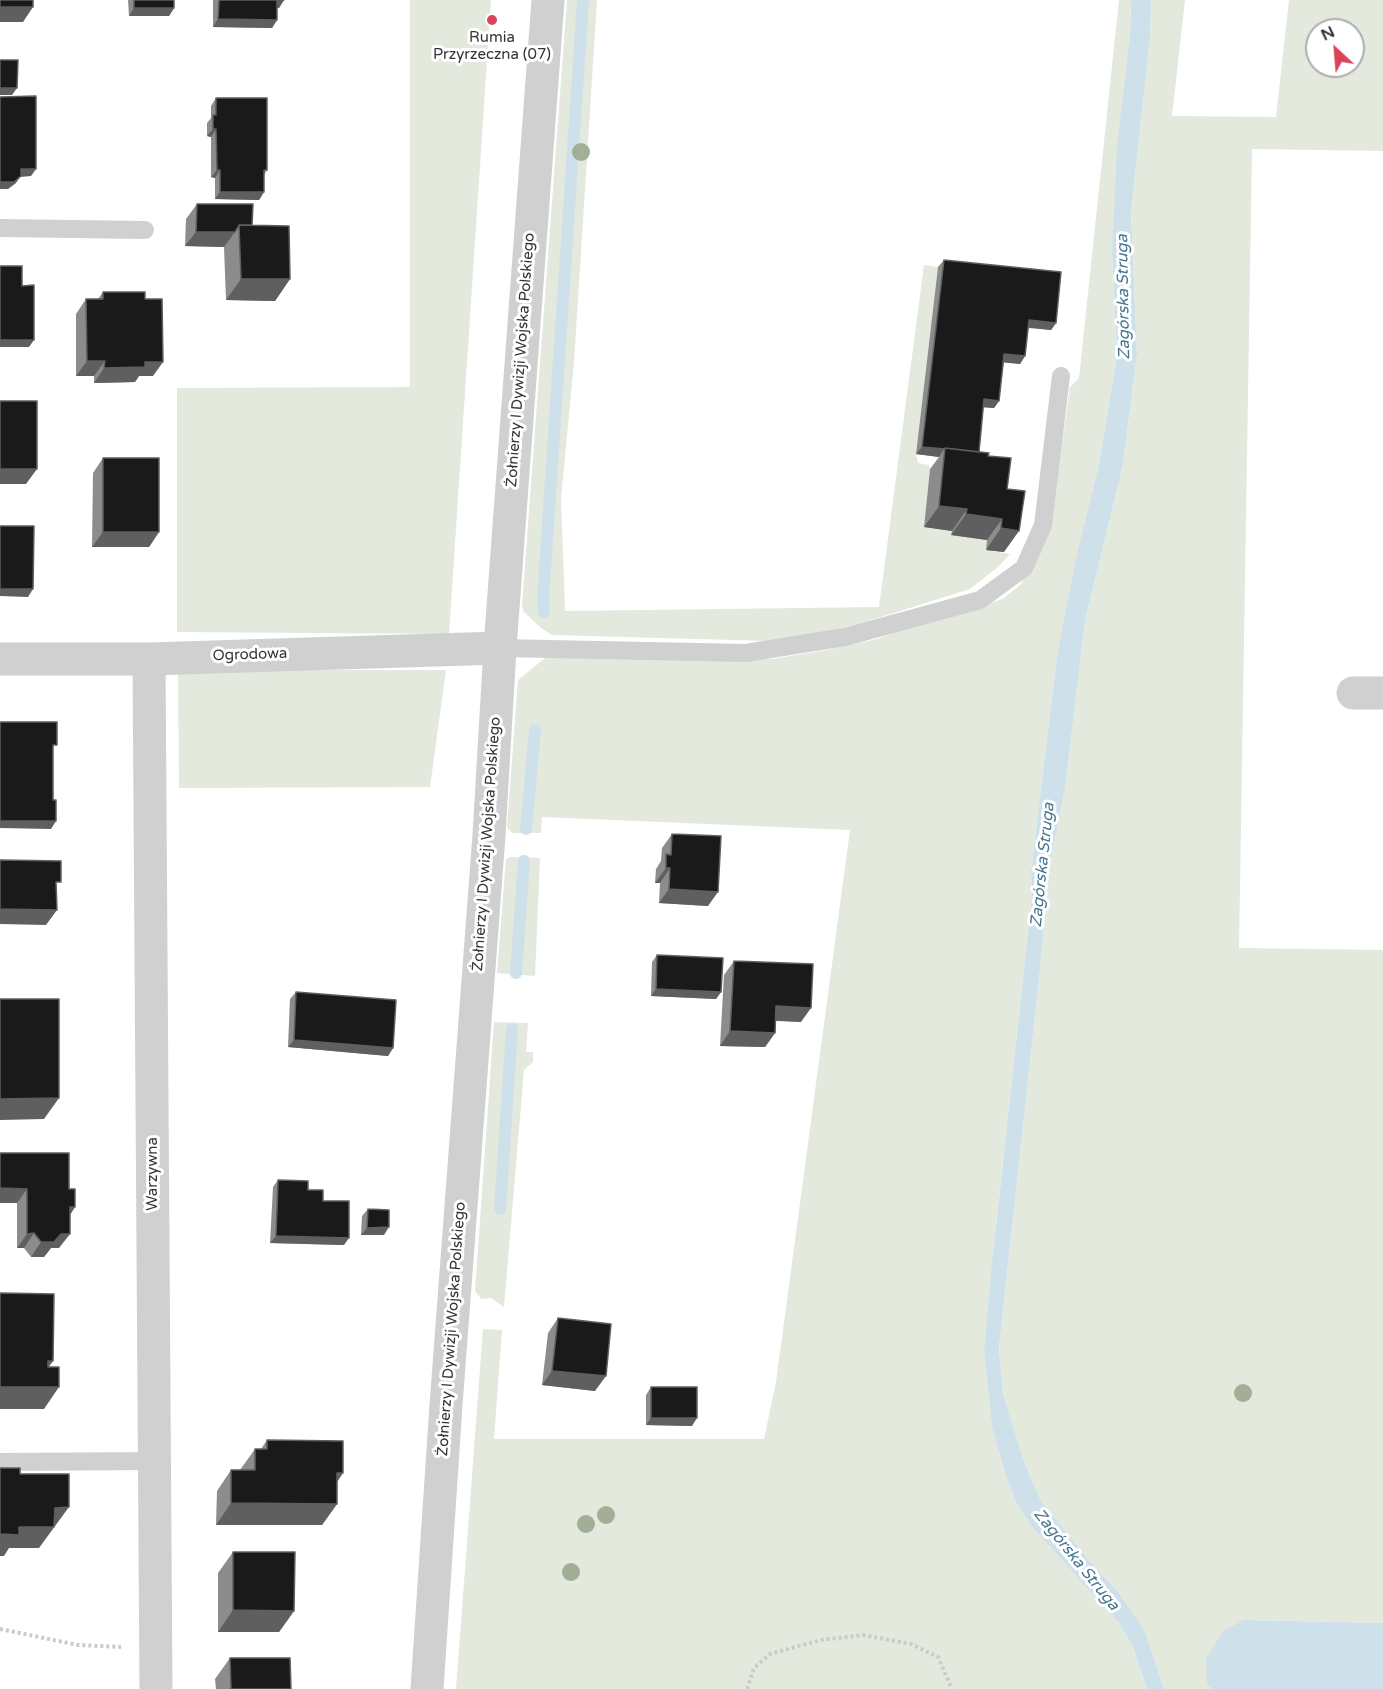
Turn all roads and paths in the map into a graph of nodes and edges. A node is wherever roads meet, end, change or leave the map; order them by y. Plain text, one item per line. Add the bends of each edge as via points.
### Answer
1 (548, 0) edge
2 (0, 228) edge
3 (145, 230) dead end
4 (1061, 376) dead end
5 (500, 648) junction
6 (149, 658) junction
7 (0, 659) edge
8 (155, 1461) junction
9 (0, 1462) edge
10 (0, 1629) edge
11 (156, 1649) junction
12 (156, 1689) edge
13 (427, 1689) edge
14 (747, 1689) edge
15 (952, 1689) edge

1 - 5 street, Żołnierzy I Dywizji Wojska Polskiego
2 - 3 lane
4 - 5 lane via 1043,525 1024,568 980,600 845,637 746,653
5 - 6 street, Ogrodowa
5 - 13 street, Żołnierzy I Dywizji Wojska Polskiego
6 - 7 street, Ogrodowa
6 - 8 street, Warzywna
8 - 9 lane
8 - 11 street, Warzywna
10 - 11 path via 78,1645
11 - 12 street, Warzywna
14 - 15 path via 754,1668 770,1654 821,1640 863,1635 911,1644 938,1657

